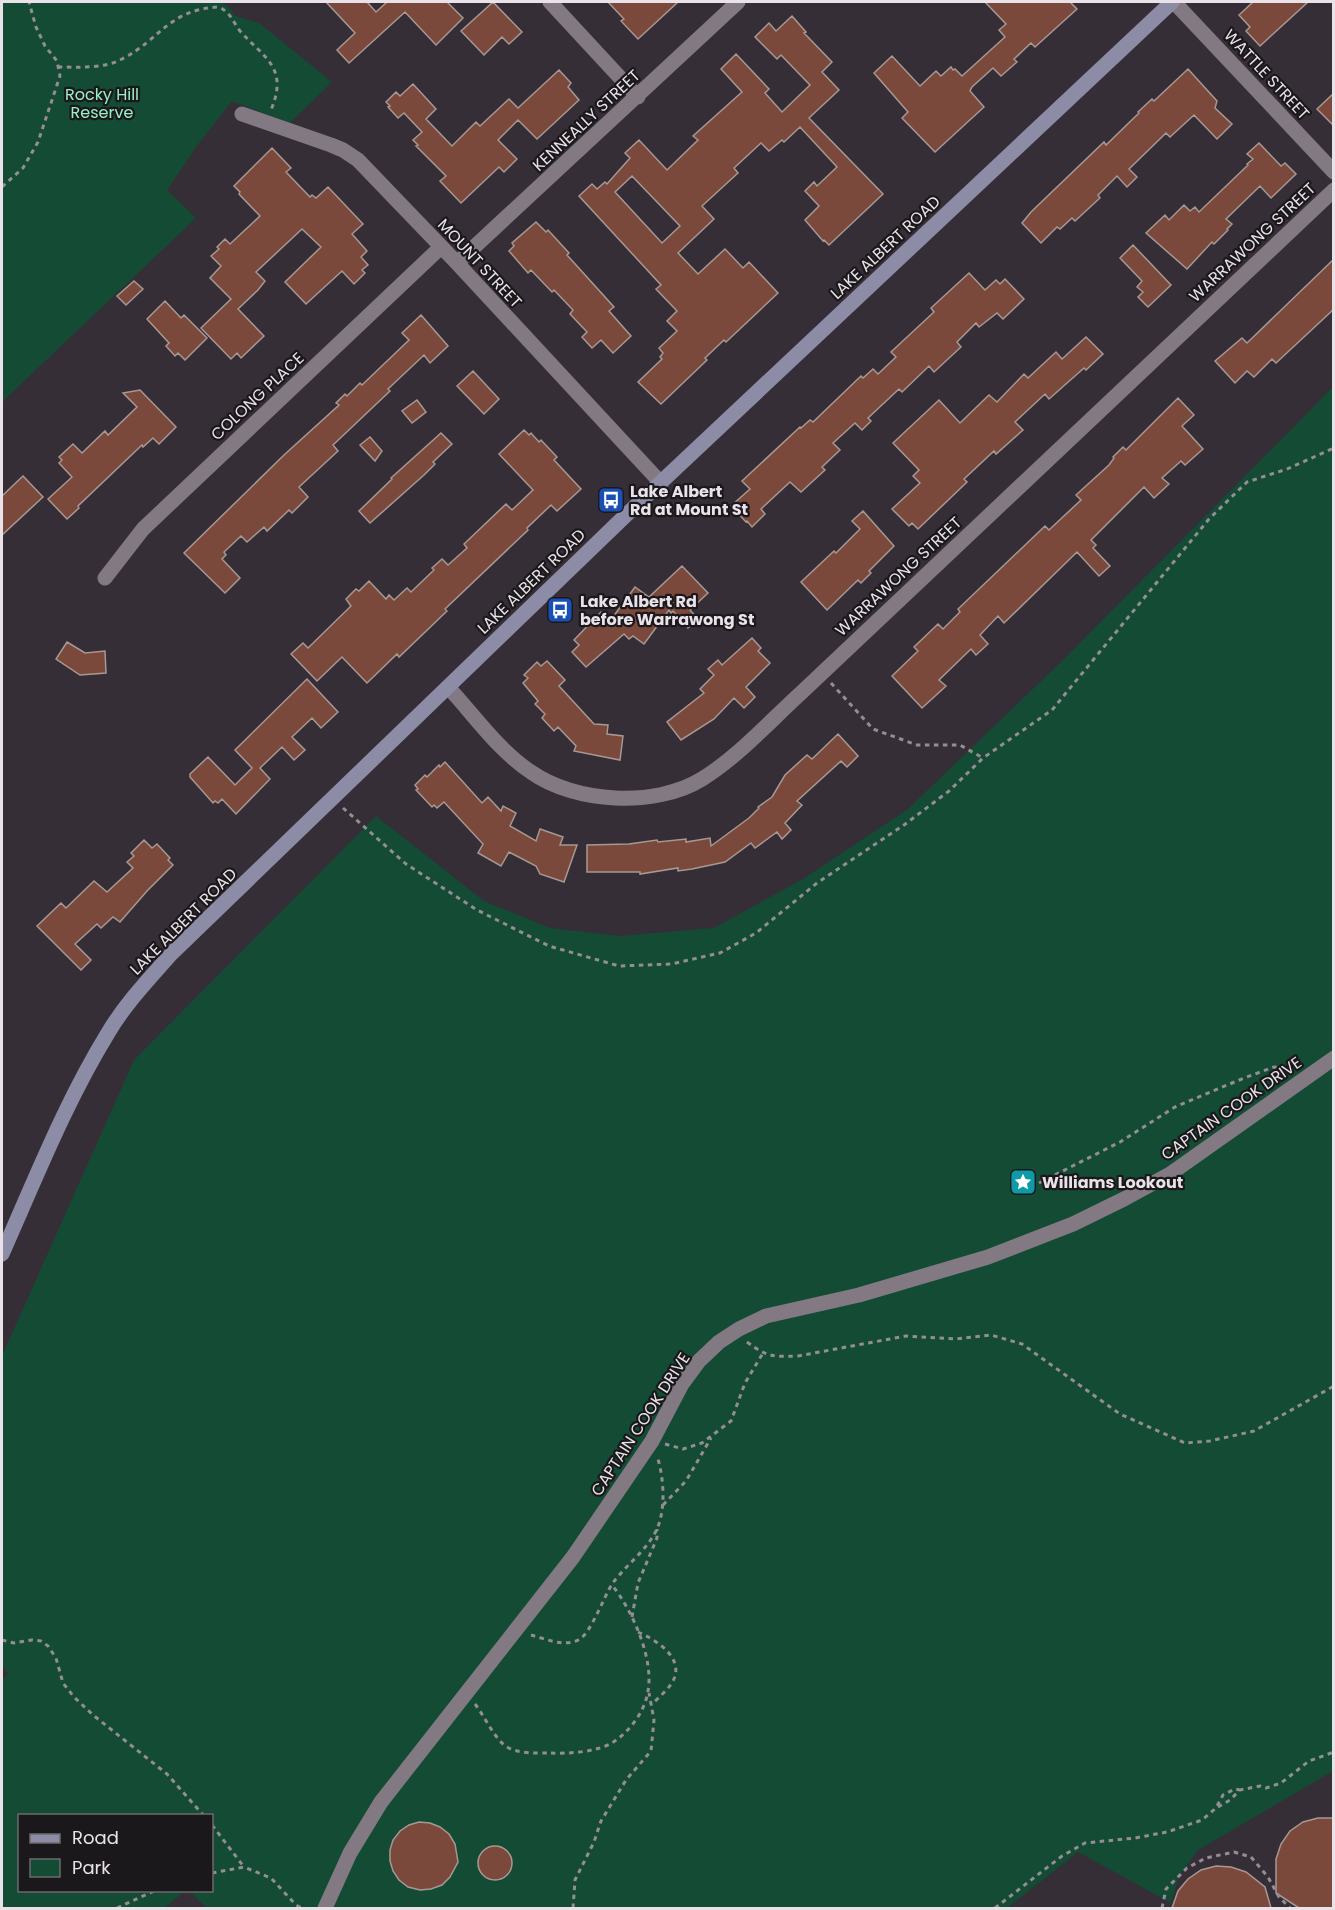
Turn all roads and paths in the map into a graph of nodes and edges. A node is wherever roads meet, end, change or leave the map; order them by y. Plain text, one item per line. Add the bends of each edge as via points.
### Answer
1 (29, 2) edge
2 (550, 2) edge
3 (738, 2) edge
4 (1173, 2) edge
5 (58, 67) junction
6 (638, 96) junction
7 (242, 114) dead end
8 (266, 122) junction
9 (1334, 172) edge
10 (2, 187) edge
11 (1334, 190) edge
12 (441, 247) junction
13 (457, 263) junction
14 (1334, 448) edge
15 (661, 483) junction
16 (105, 578) dead end
17 (822, 673) junction
18 (448, 687) junction
19 (983, 758) junction
20 (332, 798) junction
21 (1334, 1058) edge
22 (1319, 1069) junction
23 (1039, 1183) dead end
24 (2, 1254) edge
25 (734, 1332) junction
26 (763, 1353) junction
27 (1334, 1386) edge
28 (712, 1437) junction
29 (652, 1441) junction
30 (661, 1506) junction
31 (657, 1526) junction
32 (612, 1585) junction
33 (632, 1619) junction
34 (515, 1632) junction
35 (638, 1632) junction
36 (2, 1640) edge
37 (648, 1692) junction
38 (466, 1693) junction
39 (651, 1705) junction
40 (1334, 1752) edge
41 (1240, 1790) junction
42 (1216, 1808) junction
43 (203, 1814) edge
44 (213, 1826) edge
45 (244, 1867) junction
46 (213, 1873) edge
47 (152, 1892) edge
48 (117, 1908) edge
49 (302, 1908) edge
50 (325, 1908) edge
51 (573, 1908) edge
52 (994, 1908) edge
53 (1162, 1908) edge
54 (1290, 1908) edge

1 - 5 path via 36,27
2 - 6 street
3 - 6 street, KENNEALLY STREET
4 - 9 street, WATTLE STREET
4 - 15 main road, LAKE ALBERT ROAD
5 - 8 path via 122,60 185,14 223,8 272,63 278,88
5 - 10 path via 60,76 38,142 23,168
6 - 13 street, KENNEALLY STREET
7 - 8 street, MOUNT STREET
8 - 12 street, MOUNT STREET via 350,154
11 - 17 street, WARRAWONG STREET
12 - 13 street, MOUNT STREET
12 - 16 street, COLONG PLACE via 143,530
13 - 15 street, MOUNT STREET
14 - 19 path via 1287,470 1247,482 1209,519 1052,710
15 - 18 main road, LAKE ALBERT ROAD
17 - 18 street, WARRAWONG STREET via 700,780 672,791 614,799 554,785 531,772 507,752
17 - 19 path via 873,729 917,745 960,745
18 - 20 main road, LAKE ALBERT ROAD
19 - 20 path via 950,791 817,882 756,933 720,953 671,964 619,966 549,946 477,910 406,864
20 - 24 main road, LAKE ALBERT ROAD via 171,954 108,1032
21 - 22 street, CAPTAIN COOK DRIVE
22 - 23 path via 1275,1067 1234,1082 1175,1107 1120,1142
22 - 25 street, CAPTAIN COOK DRIVE via 1170,1174 1073,1224 988,1257 859,1295 766,1316
25 - 26 path
25 - 29 street, CAPTAIN COOK DRIVE via 699,1361 682,1384
26 - 27 path via 770,1357 798,1356 906,1336 956,1339 991,1335 1022,1344 1120,1414 1185,1443 1254,1431
26 - 28 path via 745,1383 731,1421
28 - 29 path via 683,1449
28 - 30 path via 686,1481
29 - 30 path via 661,1470
29 - 34 street, CAPTAIN COOK DRIVE via 573,1557
30 - 31 path
31 - 32 path
31 - 33 path via 657,1538 638,1583
32 - 33 path
32 - 34 path via 582,1638 568,1644
33 - 35 path
34 - 38 street, CAPTAIN COOK DRIVE
35 - 37 path via 648,1663
35 - 39 path via 656,1641 675,1665 672,1682
36 - 43 path via 41,1641 48,1646 63,1683 74,1697 167,1774
37 - 38 path via 634,1724 611,1743 553,1753 506,1746
37 - 39 path
38 - 50 street, CAPTAIN COOK DRIVE via 381,1802 350,1853
39 - 51 path via 651,1751 626,1780 600,1821 575,1880
40 - 41 path via 1309,1761 1281,1783
41 - 42 path
41 - 42 path via 1223,1795
42 - 52 path via 1202,1820 1167,1832 1085,1843
44 - 45 path
45 - 46 path
45 - 49 path via 271,1878
47 - 48 path
53 - 54 path via 1166,1889 1187,1868 1206,1858 1234,1852 1251,1857

